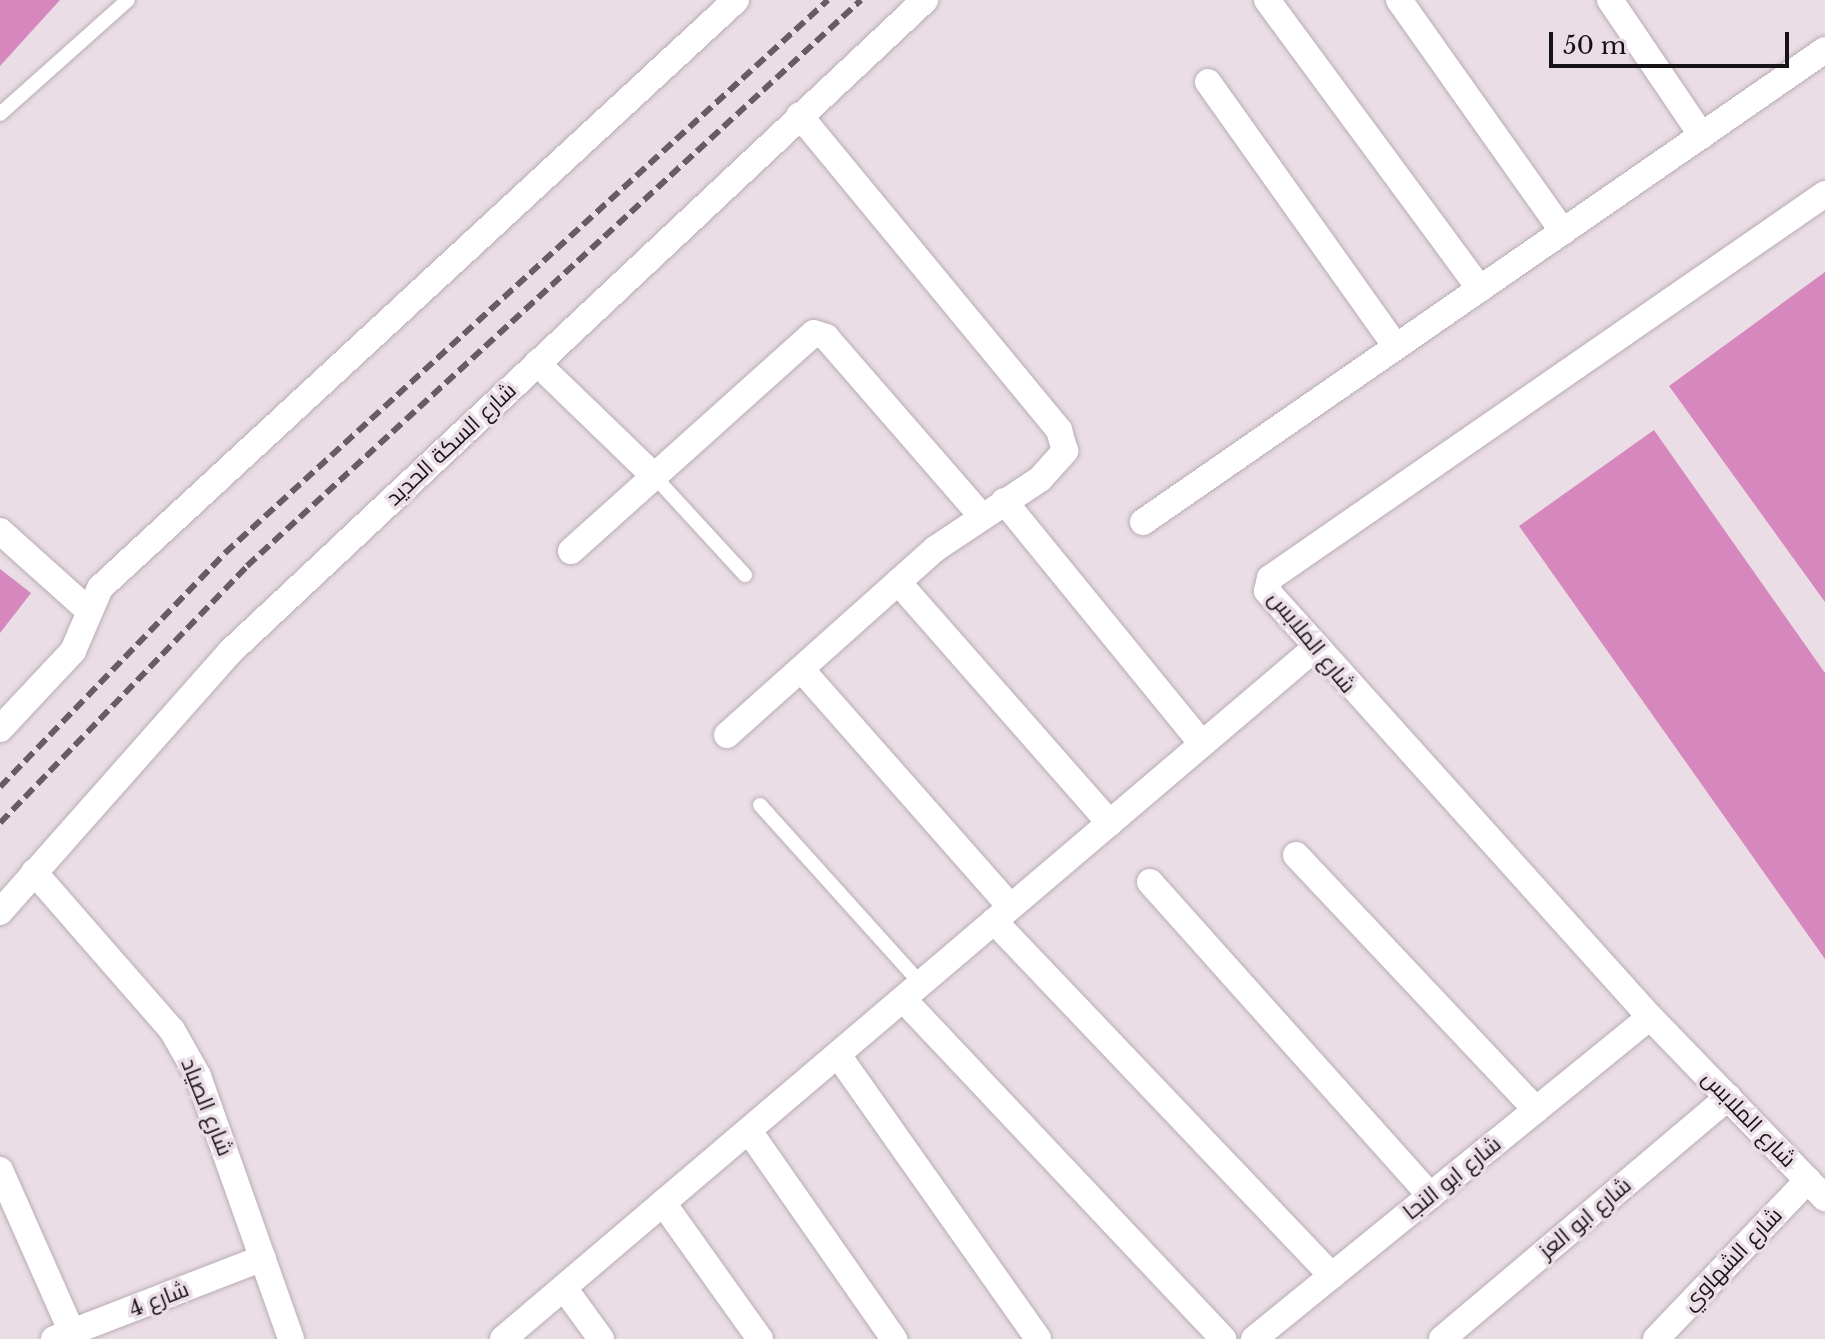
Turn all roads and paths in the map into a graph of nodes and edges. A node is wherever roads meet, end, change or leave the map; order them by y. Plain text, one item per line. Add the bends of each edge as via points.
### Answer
1 (128, 0) edge
2 (736, 0) edge
3 (925, 0) edge
4 (1267, 0) edge
5 (1399, 0) edge
6 (1610, 0) edge
7 (1825, 50) edge
8 (1208, 82) dead end
9 (0, 114) edge
10 (799, 115) junction
11 (1702, 136) junction
12 (1825, 194) edge
13 (1563, 232) junction
14 (1480, 289) junction
15 (1396, 347) junction
16 (537, 363) junction
17 (653, 475) junction
18 (1004, 501) junction
19 (981, 515) junction
20 (1143, 522) dead end
21 (0, 531) edge
22 (571, 551) dead end
23 (745, 575) dead end
24 (898, 582) junction
25 (88, 610) junction
26 (1313, 650) junction
27 (801, 669) junction
28 (0, 729) edge
29 (727, 735) dead end
30 (1202, 744) junction
31 (760, 805) dead end
32 (1110, 823) junction
33 (1296, 855) dead end
34 (34, 872) junction
35 (1150, 882) dead end
36 (0, 912) edge
37 (1002, 914) junction
38 (912, 991) junction
39 (1650, 1017) junction
40 (838, 1055) junction
41 (1728, 1097) junction
42 (1536, 1110) junction
43 (749, 1131) junction
44 (0, 1170) edge
45 (1816, 1189) edge
46 (1431, 1196) junction
47 (663, 1203) junction
48 (263, 1258) junction
49 (1332, 1276) junction
50 (564, 1288) junction
51 (67, 1337) edge
52 (291, 1339) edge
53 (503, 1339) edge
54 (601, 1339) edge
55 (760, 1339) edge
56 (894, 1339) edge
57 (1038, 1339) edge
58 (1223, 1339) edge
59 (1254, 1339) edge
60 (1442, 1339) edge
61 (1656, 1339) edge

1 - 9 lane
2 - 25 street via 100,588
3 - 10 street, شارع السكة الحديد
4 - 14 street
5 - 13 street
6 - 11 street
7 - 11 street
8 - 15 street
10 - 16 street, شارع السكة الحديد
10 - 18 street via 1063,437 1060,458
11 - 13 street
12 - 26 street, شارع الملابس via 1270,578 1270,597
13 - 14 street
14 - 15 street
15 - 20 street
16 - 17 street
16 - 34 street, شارع السكة الحديد via 230,652
17 - 19 street via 814,333 826,337
17 - 22 street
17 - 23 lane
18 - 19 street
18 - 30 street
19 - 24 street
21 - 25 street
24 - 27 street
24 - 32 street
25 - 28 street via 73,651
26 - 30 street
26 - 39 street, شارع الملابس
27 - 29 street
27 - 37 street
30 - 32 street
31 - 38 lane
32 - 37 street
33 - 42 street
34 - 36 street, شارع السكة الحديد
34 - 48 street, شارع الصياد via 172,1030 198,1076
35 - 46 street
37 - 38 street
37 - 49 street
38 - 40 street
38 - 58 street
39 - 41 street, شارع الملابس
39 - 42 street, شارع ابو النجا
40 - 43 street
40 - 57 street
41 - 45 street, شارع الملابس
41 - 60 street, شارع ابو العز
42 - 46 street, شارع ابو النجا
43 - 47 street
43 - 56 street
44 - 51 street
45 - 61 street, شارع الشهاوي
46 - 49 street, شارع ابو النجا
47 - 50 street
47 - 55 street
48 - 51 street, شارع 4
48 - 52 street, شارع الصياد
49 - 59 street, شارع ابو النجا
50 - 53 street
50 - 54 street

